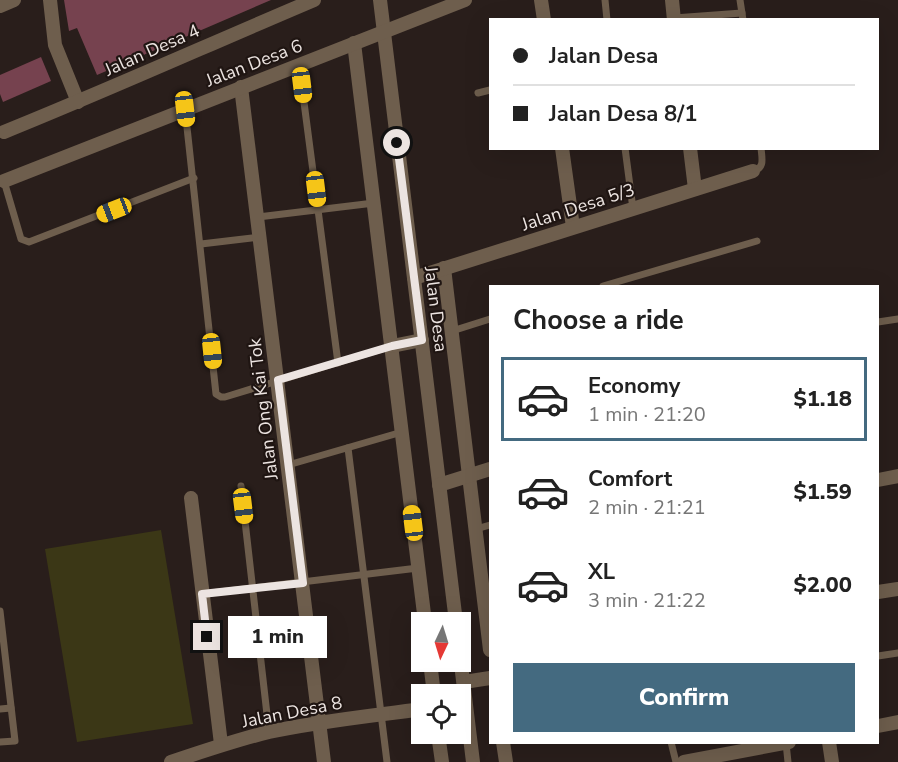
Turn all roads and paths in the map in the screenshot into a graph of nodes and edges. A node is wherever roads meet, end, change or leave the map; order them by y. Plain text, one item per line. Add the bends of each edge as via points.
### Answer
1 (14, 0) edge
2 (50, 0) edge
3 (314, 0) edge
4 (380, 0) edge
5 (465, 0) edge
6 (541, 0) edge
7 (605, 0) edge
8 (672, 0) edge
9 (740, 0) edge
10 (0, 6) edge
11 (280, 6) edge
12 (742, 16) edge
13 (544, 18) edge
14 (608, 18) edge
15 (674, 18) edge
16 (697, 18) edge
17 (383, 25) junction
18 (354, 43) junction
19 (300, 64) junction
20 (241, 87) junction
21 (489, 90) edge
22 (477, 93) dead end
23 (78, 102) junction
24 (185, 109) junction
25 (2, 133) edge
26 (562, 150) edge
27 (625, 150) edge
28 (690, 150) edge
29 (761, 150) edge
30 (753, 171) joint
31 (194, 178) junction
32 (2, 182) edge
33 (695, 189) junction
34 (374, 203) junction
35 (318, 209) junction
36 (633, 209) junction
37 (258, 217) junction
38 (573, 227) junction
39 (261, 237) junction
40 (757, 241) dead end
41 (201, 244) junction
42 (444, 268) junction
43 (414, 278) junction
44 (606, 285) edge
45 (898, 319) edge
46 (489, 320) edge
47 (879, 322) edge
48 (452, 331) junction
49 (422, 340) junction
50 (392, 346) junction
51 (338, 363) junction
52 (278, 380) junction
53 (402, 432) junction
54 (348, 448) junction
55 (288, 465) junction
56 (489, 469) edge
57 (470, 475) junction
58 (898, 476) edge
59 (879, 480) edge
60 (439, 485) junction
61 (241, 486) dead end
62 (191, 498) dead end
63 (489, 525) edge
64 (476, 530) junction
65 (418, 568) junction
66 (363, 575) junction
67 (303, 583) junction
68 (253, 588) junction
69 (898, 589) edge
70 (487, 591) edge
71 (879, 592) edge
72 (202, 594) junction
73 (424, 612) edge
74 (455, 612) edge
75 (0, 613) edge
76 (489, 630) edge
77 (2, 644) edge
78 (898, 653) edge
79 (879, 656) edge
80 (462, 672) edge
81 (4, 677) edge
82 (489, 678) edge
83 (464, 682) joint
84 (11, 708) junction
85 (0, 709) edge
86 (411, 711) edge
87 (381, 715) junction
88 (898, 722) edge
89 (320, 723) junction
90 (879, 726) edge
91 (269, 732) junction
92 (0, 742) edge
93 (221, 744) junction
94 (439, 744) edge
95 (470, 744) edge
96 (503, 744) edge
97 (672, 744) edge
98 (783, 744) edge
99 (787, 744) edge
100 (830, 744) edge
101 (736, 757) edge
102 (171, 762) edge
103 (324, 762) edge
104 (387, 762) edge
105 (442, 762) edge
106 (473, 762) edge
107 (506, 762) edge
108 (676, 762) edge
109 (684, 762) edge
110 (788, 762) edge
111 (832, 762) edge

1 - 10 street
2 - 23 street via 55,45
3 - 11 street, Jalan Desa 4
4 - 17 street, Jalan Desa
5 - 17 street, Jalan Desa 6
6 - 13 street
7 - 14 lane
8 - 15 street
9 - 12 lane
11 - 23 street, Jalan Desa 4
12 - 16 lane
17 - 18 street, Jalan Desa 6
17 - 43 street, Jalan Desa
18 - 19 street, Jalan Desa 6
18 - 34 street
19 - 20 street, Jalan Desa 6
19 - 35 lane
20 - 24 street, Jalan Desa 6
20 - 37 street, Jalan Ong Kai Tok
21 - 22 lane
23 - 25 street, Jalan Desa 4
24 - 31 lane
24 - 32 street, Jalan Desa 6
26 - 38 street
27 - 36 lane
28 - 33 street
29 - 30 lane via 763,164
30 - 33 street, Jalan Desa 5/3
31 - 32 lane via 29,242 21,239
31 - 41 lane
33 - 36 street, Jalan Desa 5/3
34 - 35 lane
34 - 50 street
35 - 37 lane
35 - 51 lane
36 - 38 street, Jalan Desa 5/3
37 - 39 street, Jalan Ong Kai Tok
38 - 42 street, Jalan Desa 5/3
39 - 41 lane
39 - 52 street, Jalan Ong Kai Tok
40 - 44 lane
41 - 52 lane via 216,394 221,398
42 - 43 street, Jalan Desa 5/3
42 - 48 street, Jalan Desa
43 - 49 street, Jalan Desa
45 - 47 lane
46 - 48 lane
48 - 57 street, Jalan Desa
49 - 50 street
49 - 60 street, Jalan Desa
50 - 51 lane
50 - 53 street
51 - 52 lane
52 - 55 street, Jalan Ong Kai Tok
53 - 54 lane
53 - 65 street
54 - 55 lane
54 - 66 lane
55 - 67 street, Jalan Ong Kai Tok
56 - 57 street
57 - 60 street
57 - 64 street, Jalan Desa
58 - 59 street
60 - 74 street, Jalan Desa
61 - 68 lane
62 - 72 street
63 - 64 lane
64 - 70 street, Jalan Desa
65 - 66 lane
65 - 73 street
66 - 67 lane
66 - 87 lane
67 - 68 lane
67 - 89 street, Jalan Ong Kai Tok
68 - 72 lane
68 - 91 lane
69 - 71 street
70 - 76 street, Jalan Desa
72 - 93 street
75 - 77 lane
77 - 81 lane
78 - 79 lane
80 - 83 street
81 - 84 lane
82 - 83 street
84 - 85 lane
84 - 92 lane via 15,741
86 - 87 street, Jalan Desa 8
87 - 89 street, Jalan Desa 8
87 - 104 lane
88 - 90 street
89 - 91 street, Jalan Desa 8
89 - 103 street, Jalan Ong Kai Tok
91 - 93 street, Jalan Desa 8
93 - 102 street, Jalan Desa 8
94 - 105 street
95 - 106 street
96 - 107 street
97 - 108 lane
98 - 101 street
99 - 110 lane
100 - 111 street
101 - 109 street

